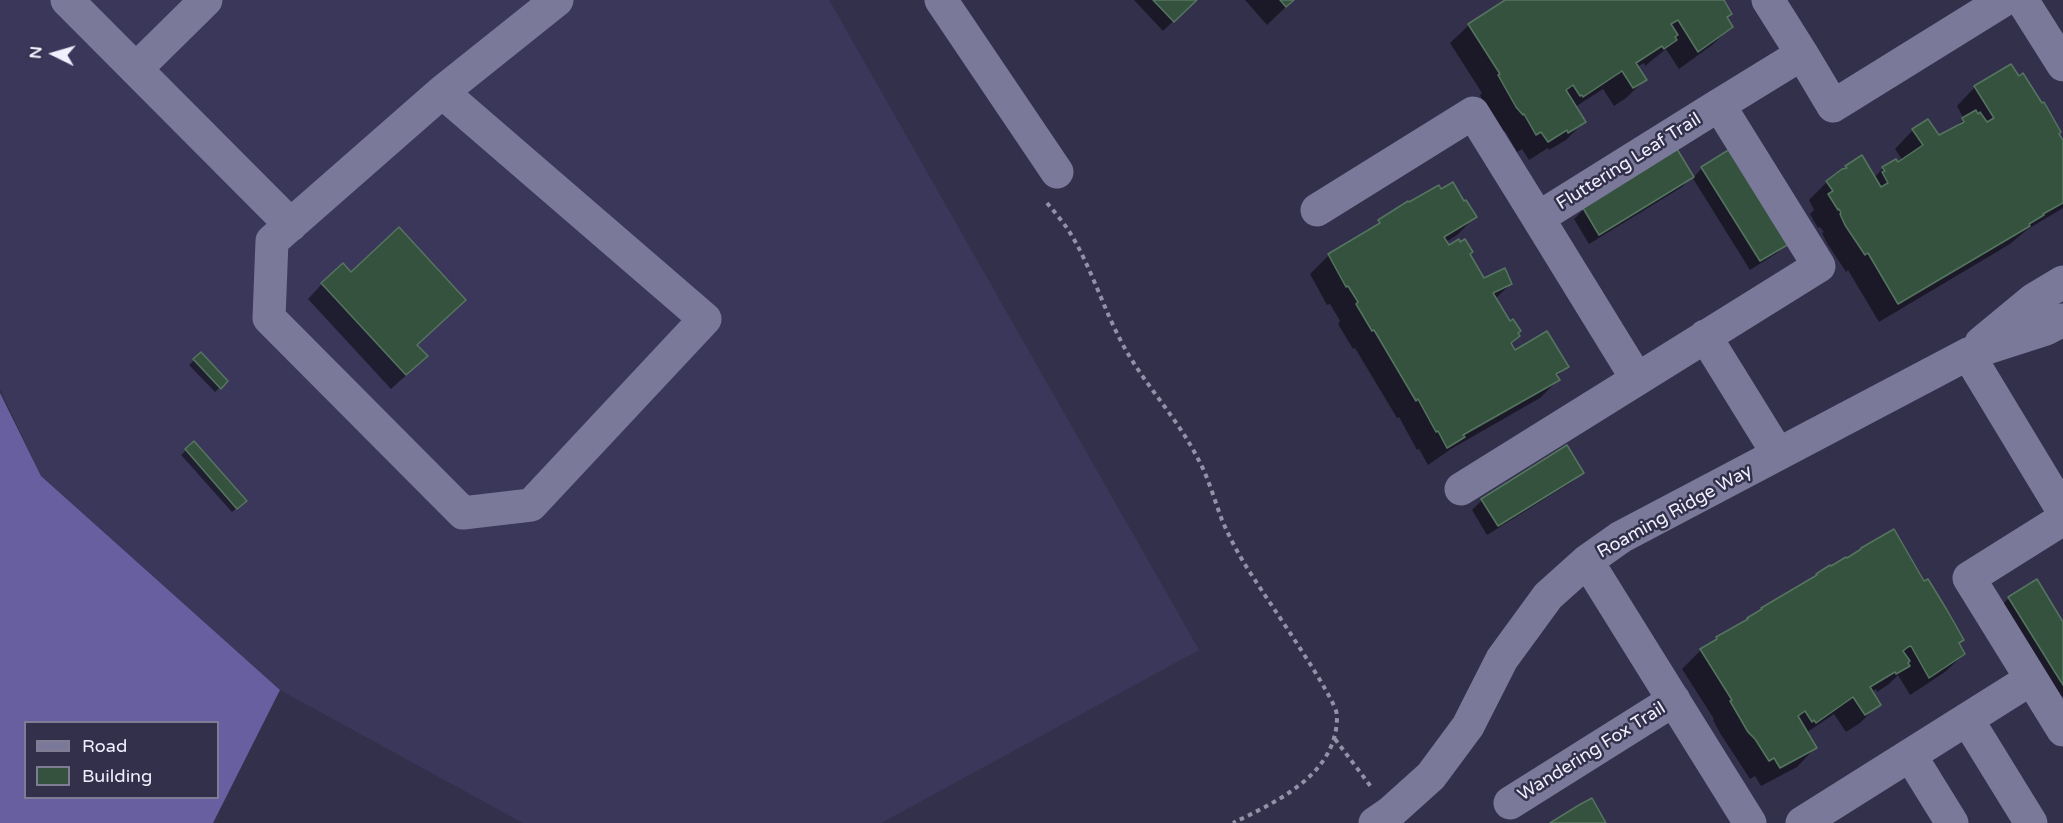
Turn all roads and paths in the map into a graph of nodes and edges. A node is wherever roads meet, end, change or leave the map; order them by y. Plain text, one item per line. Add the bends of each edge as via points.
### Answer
1 (67, 0) edge
2 (206, 0) edge
3 (557, 0) edge
4 (941, 0) edge
5 (1768, 0) edge
6 (2004, 0) edge
7 (2022, 0) edge
8 (1802, 54) junction
9 (2063, 65) edge
10 (136, 69) junction
11 (441, 92) junction
12 (1719, 105) junction
13 (1057, 172) dead end
14 (1046, 202) dead end
15 (1317, 210) dead end
16 (1538, 218) junction
17 (291, 225) junction
18 (2063, 282) edge
19 (2063, 320) edge
20 (1705, 336) junction
21 (1968, 354) junction
22 (1637, 379) junction
23 (1778, 454) junction
24 (1461, 489) dead end
25 (2063, 511) edge
26 (2063, 519) edge
27 (1587, 561) junction
28 (2031, 679) junction
29 (1674, 700) junction
30 (1967, 719) junction
31 (2063, 730) edge
32 (1335, 738) junction
33 (1910, 755) junction
34 (1510, 803) dead end
35 (1383, 818) edge
36 (1233, 823) edge
37 (1750, 823) edge
38 (1802, 823) edge
39 (1952, 823) edge
40 (2031, 823) edge

1 - 10 street
2 - 10 street
3 - 11 street
4 - 13 street
5 - 8 street
6 - 8 street via 1833,106
7 - 9 street
8 - 12 street, Fluttering Leaf Trail
10 - 17 street
11 - 17 street
11 - 17 street via 705,320 531,505 463,513 269,318 272,241
12 - 16 street, Fluttering Leaf Trail
12 - 20 street, Fluttering Leaf Trail via 1818,266
14 - 32 path via 1068,229 1121,342 1198,458 1243,561 1337,713
15 - 16 street, Fluttering Leaf Trail via 1473,112
16 - 22 street, Fluttering Leaf Trail
18 - 21 street, Roaming Ridge Way via 2033,300
19 - 21 street, Roaming Ridge Way
20 - 22 street, Fluttering Leaf Trail
20 - 23 street
21 - 23 street, Roaming Ridge Way
21 - 25 street
22 - 24 street, Fluttering Leaf Trail
23 - 27 street, Roaming Ridge Way via 1622,537
26 - 28 street via 1969,578
27 - 29 street, Wandering Fox Trail
27 - 35 street, Roaming Ridge Way via 1548,596 1502,659 1468,726 1431,776
28 - 30 street
28 - 31 street
29 - 34 street, Wandering Fox Trail
29 - 37 street, Wandering Fox Trail
30 - 33 street
30 - 40 street
32 - 35 path
32 - 36 path via 1328,756 1310,776 1276,801
33 - 38 street
33 - 39 street

